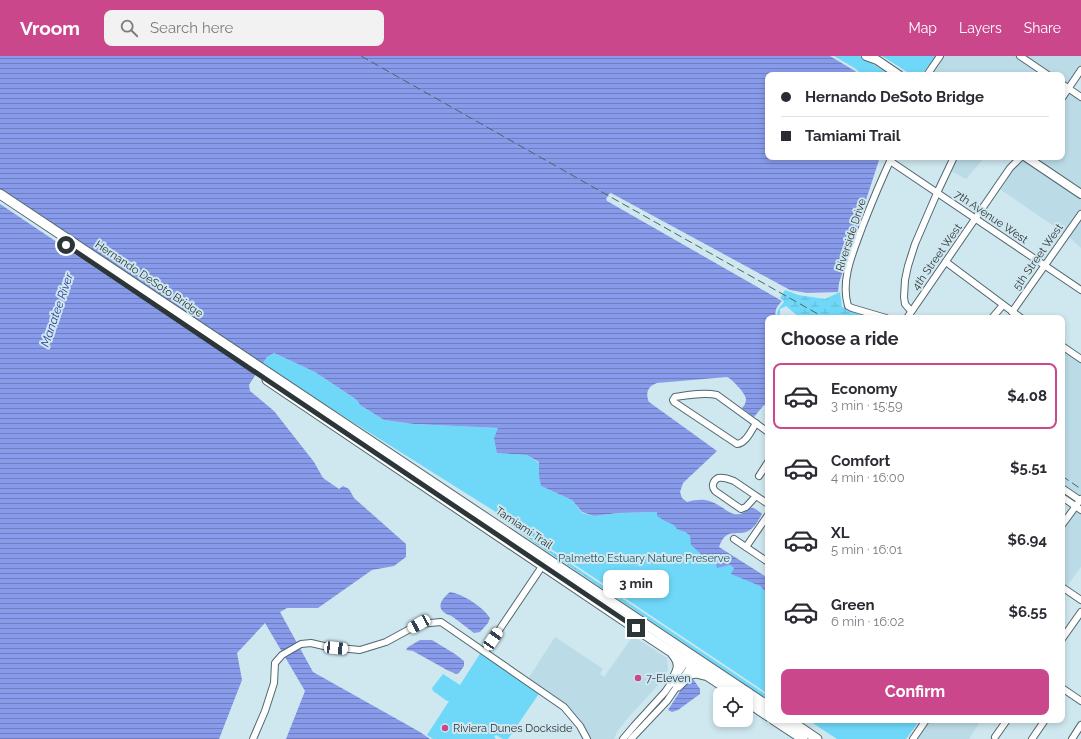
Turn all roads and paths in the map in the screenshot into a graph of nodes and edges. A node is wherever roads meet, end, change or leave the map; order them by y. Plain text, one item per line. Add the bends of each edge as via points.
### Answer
1 (865, 56) edge
2 (877, 56) edge
3 (940, 56) edge
4 (1020, 56) edge
5 (1081, 70) edge
6 (889, 72) edge
7 (895, 72) edge
8 (902, 72) edge
9 (929, 72) edge
10 (1044, 72) edge
11 (1065, 86) edge
12 (1068, 88) junction
13 (1065, 93) edge
14 (1081, 97) edge
15 (891, 160) edge
16 (892, 160) edge
17 (953, 160) edge
18 (1018, 160) edge
19 (1030, 160) edge
20 (937, 193) junction
21 (0, 194) edge
22 (1081, 194) edge
23 (0, 201) edge
24 (1081, 214) edge
25 (975, 219) junction
26 (946, 262) junction
27 (1045, 265) junction
28 (1081, 290) edge
29 (1003, 305) junction
30 (912, 311) junction
31 (1012, 312) junction
32 (876, 315) edge
33 (909, 315) edge
34 (995, 315) edge
35 (1016, 315) edge
36 (1065, 348) edge
37 (1081, 359) edge
38 (264, 374) junction
39 (686, 396) junction
40 (683, 408) junction
41 (756, 423) junction
42 (765, 430) edge
43 (765, 467) edge
44 (759, 476) dead end
45 (437, 490) junction
46 (1065, 490) edge
47 (756, 496) junction
48 (1065, 499) edge
49 (1081, 500) edge
50 (765, 502) edge
51 (1078, 508) edge
52 (765, 519) edge
53 (1065, 522) edge
54 (734, 539) dead end
55 (746, 547) junction
56 (765, 560) edge
57 (543, 565) junction
58 (1065, 589) edge
59 (1081, 600) edge
60 (1081, 612) edge
61 (1065, 635) edge
62 (485, 651) junction
63 (671, 652) junction
64 (691, 660) junction
65 (709, 676) junction
66 (675, 684) junction
67 (725, 687) edge
68 (1065, 693) edge
69 (1081, 701) edge
70 (765, 704) edge
71 (753, 706) edge
72 (765, 714) edge
73 (779, 723) edge
74 (793, 723) edge
75 (924, 723) edge
76 (1004, 723) edge
77 (1043, 723) edge
78 (1081, 725) edge
79 (995, 737) dead end
80 (253, 739) edge
81 (587, 739) edge
82 (623, 739) edge
83 (631, 739) edge
84 (803, 739) edge
85 (817, 739) edge
86 (913, 739) edge
87 (1032, 739) edge
88 (1072, 739) edge

1 - 6 main road
1 - 7 main road via 877,60
2 - 8 main road
3 - 9 street
4 - 10 street
5 - 12 street
11 - 12 street
12 - 13 street
12 - 14 street
15 - 32 street, Riverside Drive via 853,253 846,284 848,306
16 - 20 street, 7th Avenue West
17 - 20 street
18 - 25 street, 4th Street West
19 - 22 main road
20 - 25 street, 7th Avenue West
20 - 30 street via 906,274 904,301
21 - 38 highway, Hernando DeSoto Bridge
23 - 38 highway, Hernando DeSoto Bridge
24 - 27 street, 5th Street West
25 - 26 street, 4th Street West
25 - 27 street, 7th Avenue West
26 - 29 street
26 - 30 street, 4th Street West
27 - 28 street, 7th Avenue West
27 - 31 street, 5th Street West
29 - 31 street
29 - 34 street
30 - 33 street
31 - 35 street
36 - 37 street
38 - 45 highway, Tamiami Trail
39 - 40 street
39 - 40 street via 675,397 673,400
39 - 41 street via 717,395
40 - 41 street via 737,444 743,441
41 - 42 street
43 - 44 street
45 - 57 highway, Tamiami Trail
45 - 64 highway, Tamiami Trail
46 - 49 street
47 - 47 street via 726,478 718,478 713,484 715,491 741,509
47 - 50 street
48 - 51 street
49 - 51 street
51 - 53 street
52 - 55 street
54 - 55 street
55 - 56 street
57 - 62 street
57 - 63 highway, Tamiami Trail
58 - 59 street
60 - 61 street
62 - 80 street via 441,622 419,624 386,642 360,650 311,643 301,644 282,655 275,663 274,683
62 - 81 street via 564,707
63 - 64 highway, Tamiami Trail
63 - 66 highway via 679,663
64 - 65 highway, Tamiami Trail
64 - 66 street
64 - 70 highway, Tamiami Trail
65 - 66 highway via 690,674
65 - 67 highway, Tamiami Trail
66 - 82 street via 657,700
66 - 83 street via 660,710
68 - 69 street
71 - 72 highway
73 - 84 highway
74 - 85 highway
75 - 86 street
76 - 79 street
77 - 87 street
78 - 88 street

